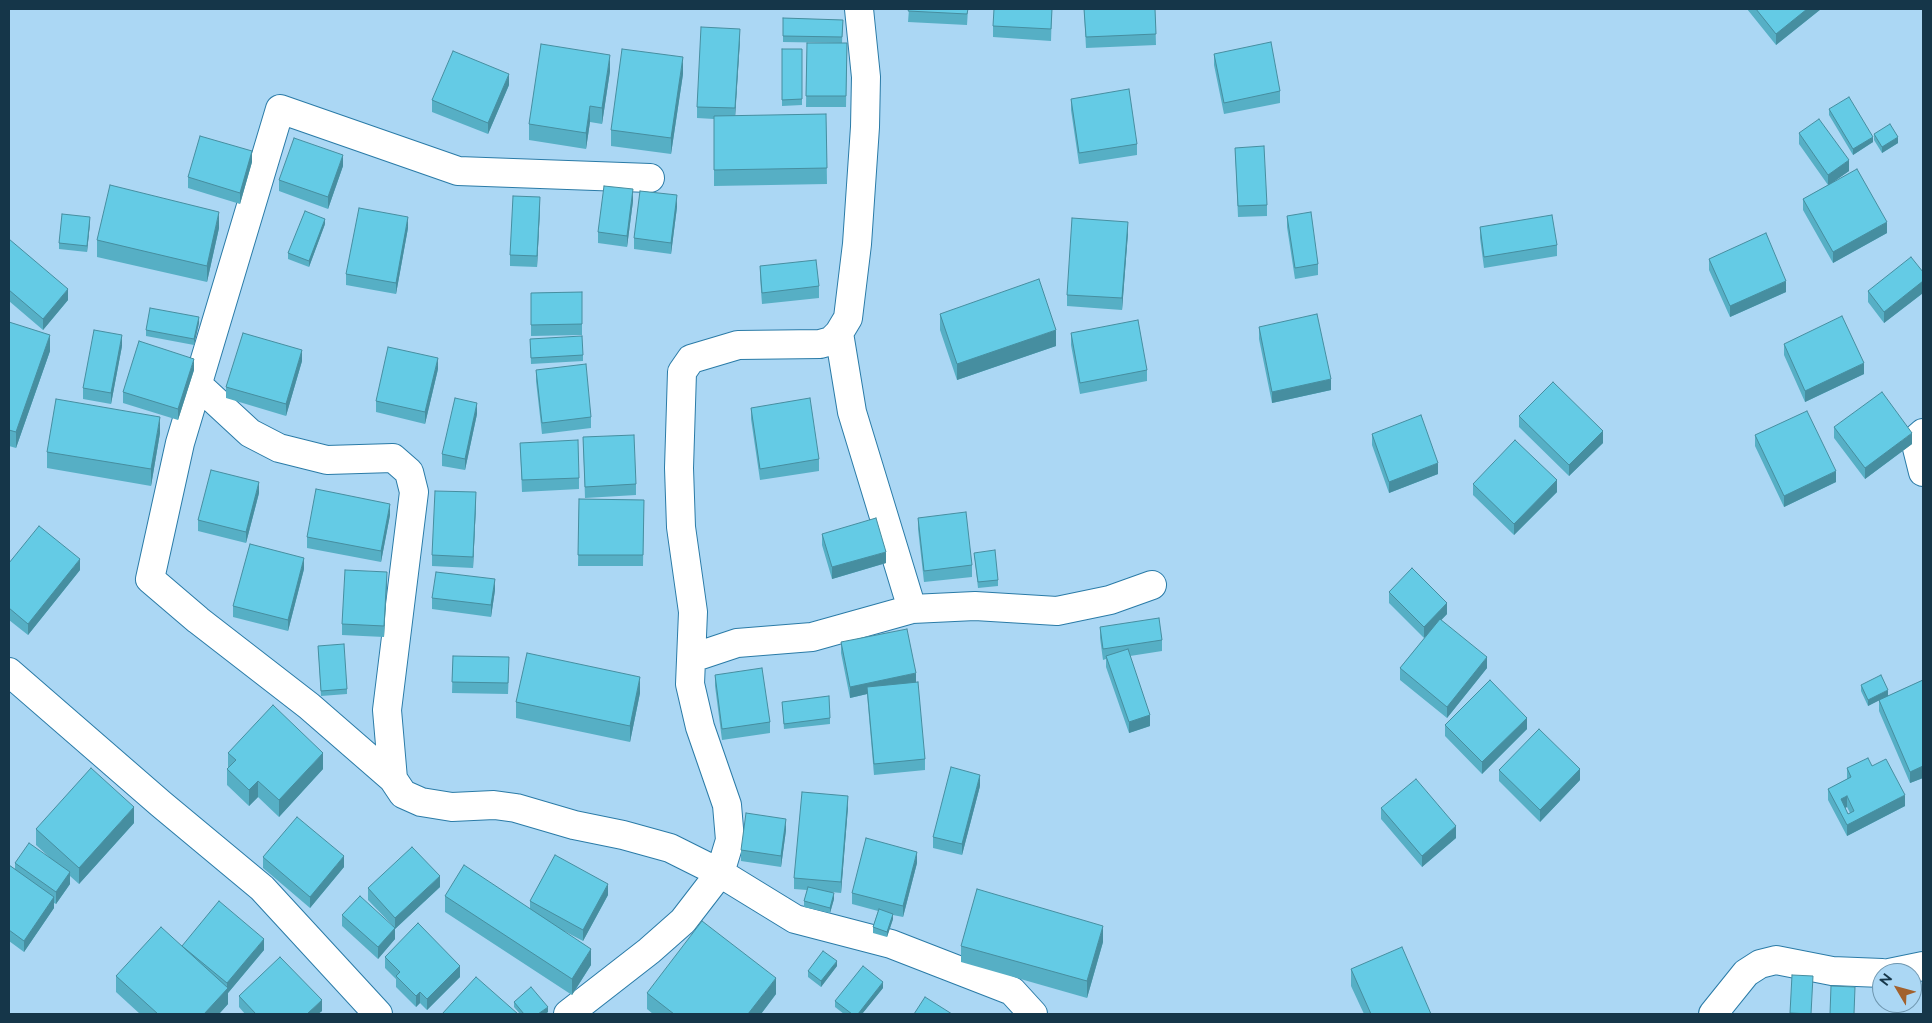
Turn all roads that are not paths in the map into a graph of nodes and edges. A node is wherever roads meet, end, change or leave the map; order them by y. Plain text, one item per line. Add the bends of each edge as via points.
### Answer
1 (859, 9) edge
2 (650, 178) dead end
3 (839, 333) junction
4 (197, 384) junction
5 (1923, 433) edge
6 (1923, 472) edge
7 (1152, 585) dead end
8 (912, 609) junction
9 (692, 658) junction
10 (9, 672) edge
11 (393, 778) junction
12 (720, 873) junction
13 (1872, 973) edge
14 (378, 1014) edge
15 (568, 1014) edge
16 (1033, 1014) edge
17 (1713, 1014) edge

1 - 3 street via 866,77 865,127 848,318
2 - 4 street via 458,171 280,109
3 - 8 street via 852,412
3 - 9 street via 820,344 738,345 691,359 682,372 681,527 693,612
4 - 11 street via 180,443 150,579
4 - 11 street via 250,433 279,448 326,460 394,458 409,472 414,492 387,710
5 - 6 street via 1916,440
7 - 8 street via 1110,600 1057,610 975,606
8 - 9 street via 812,637 736,643
9 - 12 street via 690,684 700,727 727,805 730,840
10 - 14 street via 262,888
11 - 12 street via 403,794 421,802 452,807 494,804 516,808 670,848
12 - 15 street via 682,921
12 - 16 street via 795,919 891,944 1012,991
13 - 17 street via 1832,971 1776,960 1760,964 1746,973

